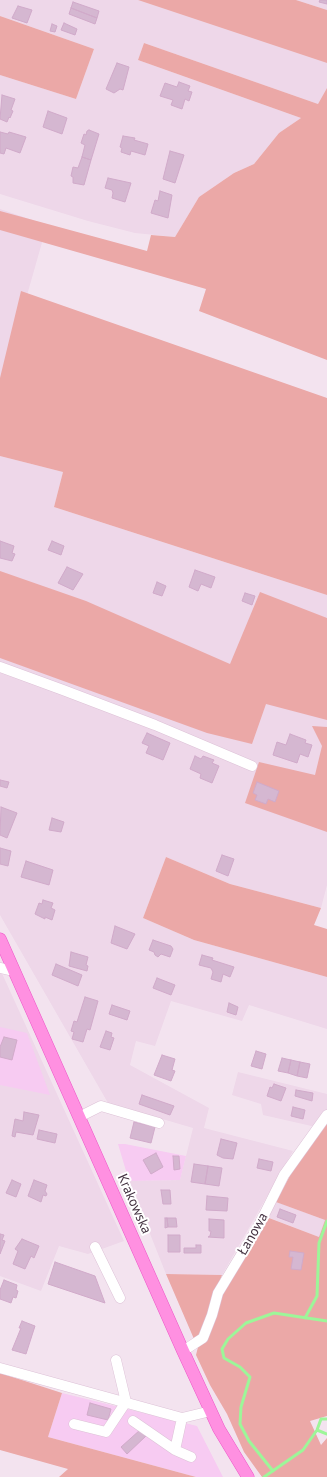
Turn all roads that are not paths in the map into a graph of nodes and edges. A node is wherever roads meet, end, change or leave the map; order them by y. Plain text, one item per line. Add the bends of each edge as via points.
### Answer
1 (0, 667) edge
2 (252, 766) dead end
3 (0, 939) edge
4 (0, 968) edge
5 (14, 971) junction
6 (327, 1115) edge
7 (79, 1117) junction
8 (159, 1123) dead end
9 (95, 1247) dead end
10 (120, 1298) dead end
11 (183, 1351) junction
12 (116, 1360) dead end
13 (0, 1368) edge
14 (126, 1402) junction
15 (211, 1411) junction
16 (182, 1418) junction
17 (133, 1421) dead end
18 (74, 1424) dead end
19 (175, 1450) junction
20 (191, 1457) dead end
21 (247, 1476) edge

1 - 2 street via 127,714
3 - 5 main road, Krakowska
4 - 5 street
5 - 7 main road, Krakowska
6 - 11 street, Łanowa via 284,1175 258,1227 218,1294 203,1338
7 - 8 street via 101,1106
7 - 11 main road, Krakowska
9 - 10 street
11 - 15 main road, Krakowska
12 - 14 street
13 - 14 street
14 - 16 street
14 - 18 street via 106,1432
15 - 16 street
15 - 21 main road, Krakowska
16 - 19 street
17 - 19 street
19 - 20 street

